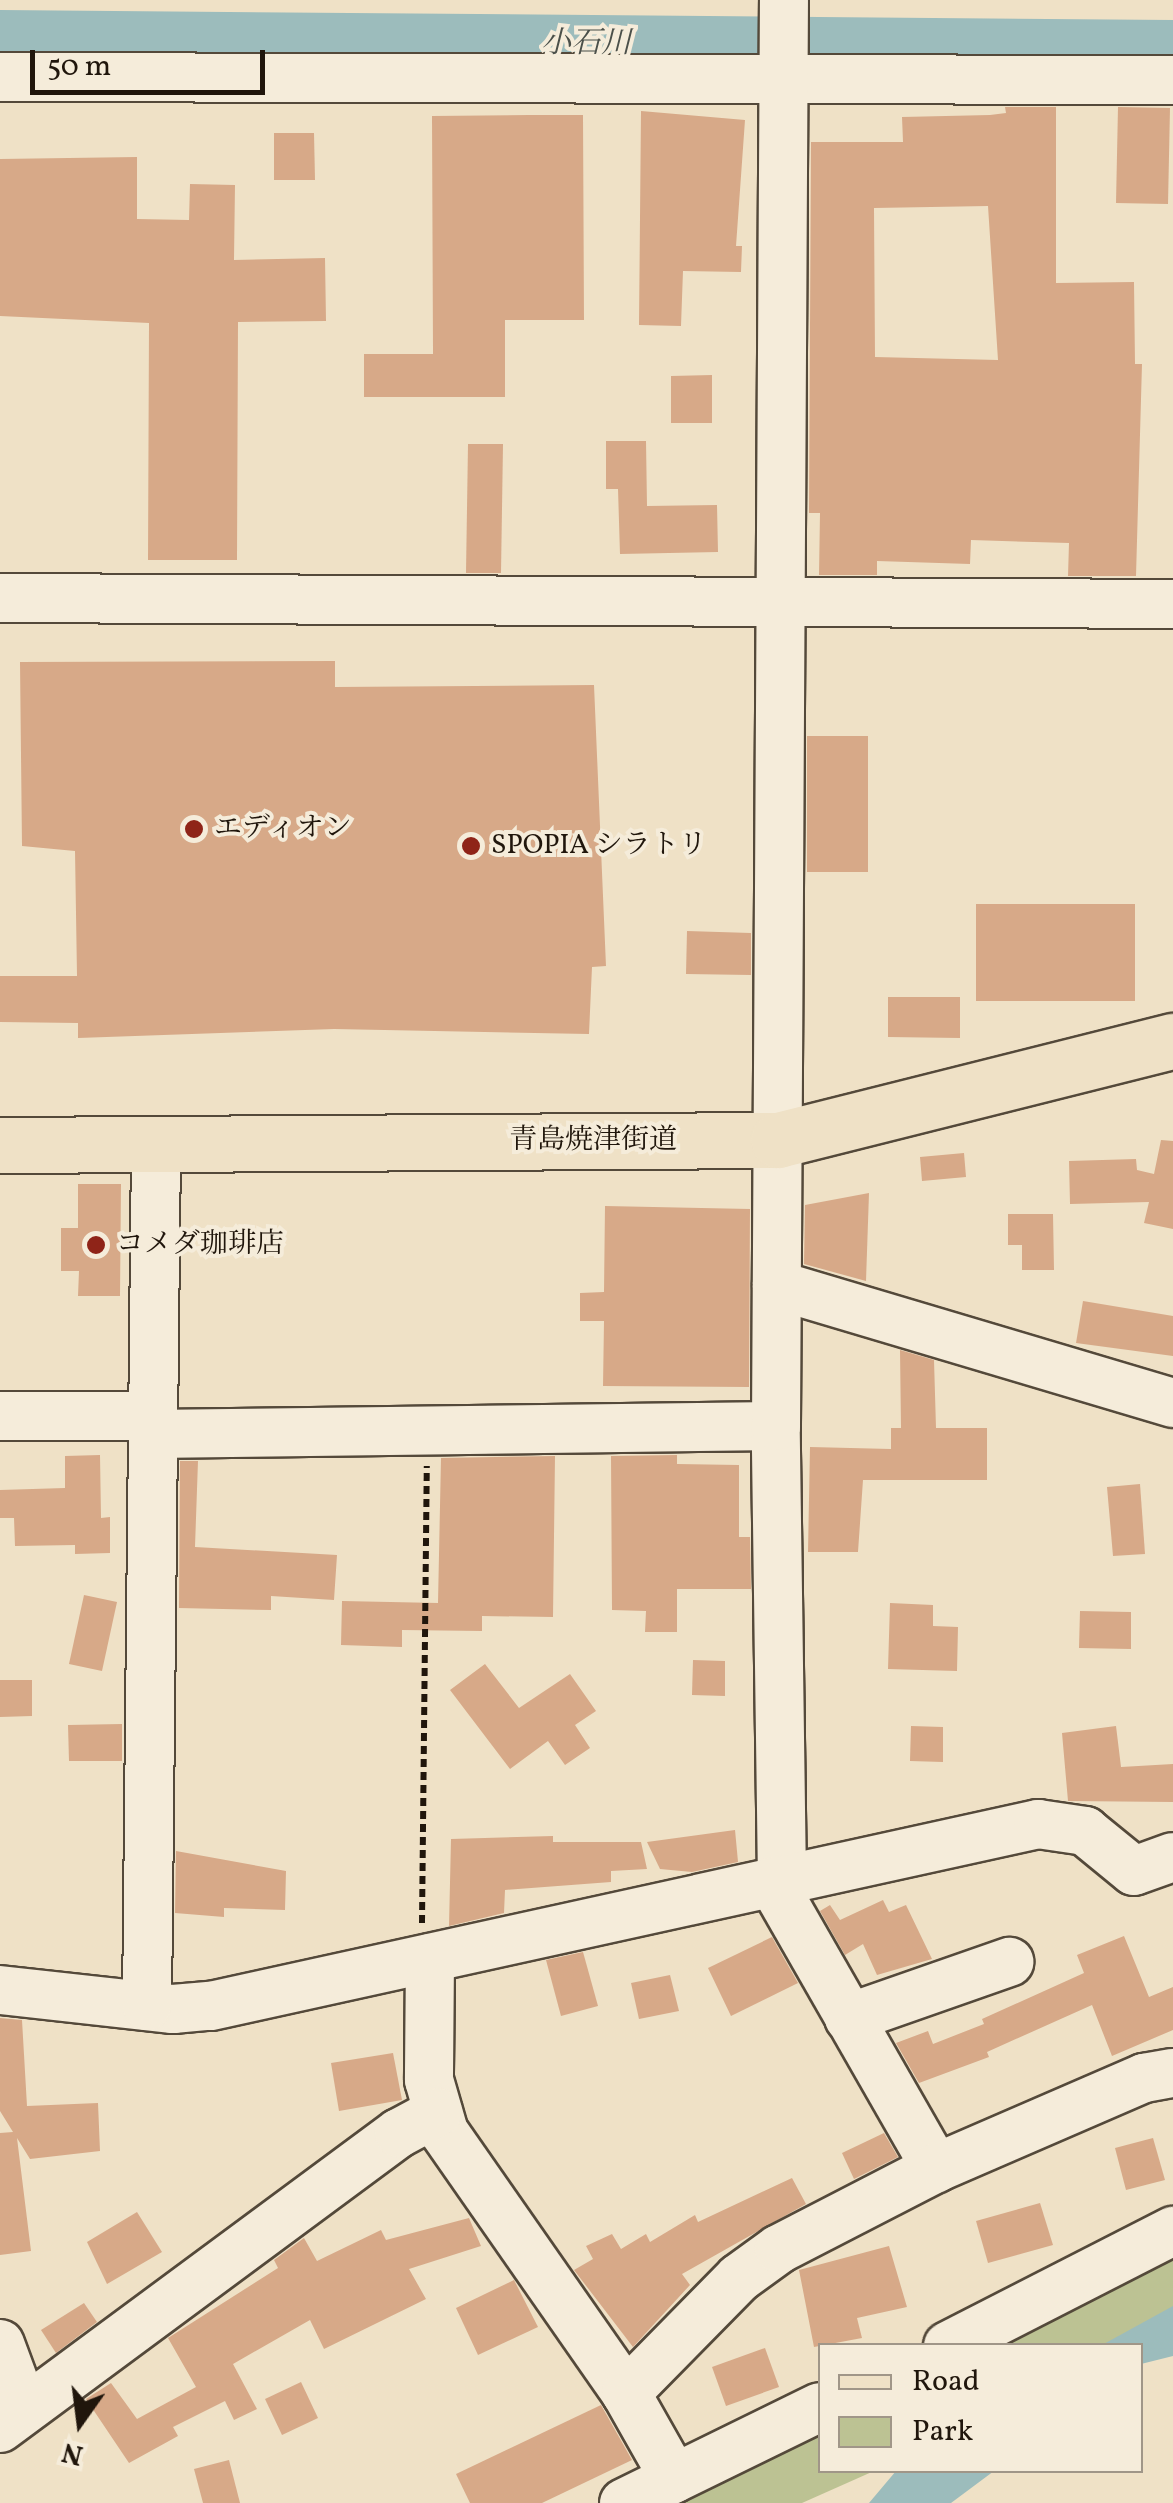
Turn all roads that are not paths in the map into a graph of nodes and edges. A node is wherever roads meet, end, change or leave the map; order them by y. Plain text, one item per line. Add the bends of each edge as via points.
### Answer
1 (784, 0) edge
2 (0, 76) edge
3 (1173, 80) edge
4 (782, 83) junction
5 (0, 598) edge
6 (779, 604) junction
7 (1173, 604) edge
8 (1173, 1041) edge
9 (778, 1140) junction
10 (156, 1144) junction
11 (0, 1145) edge
12 (777, 1285) junction
13 (1173, 1404) edge
14 (0, 1416) edge
15 (152, 1425) junction
16 (776, 1426) junction
17 (1173, 1857) edge
18 (777, 1881) junction
19 (426, 1958) junction
20 (1009, 1962) dead end
21 (0, 1990) edge
22 (147, 2006) junction
23 (850, 2018) junction
24 (1173, 2073) edge
25 (438, 2112) junction
26 (936, 2168) junction
27 (1173, 2231) edge
28 (954, 2343) edge
29 (0, 2344) edge
30 (626, 2393) junction
31 (818, 2409) edge
32 (12, 2418) edge
33 (674, 2478) junction
34 (624, 2503) edge

1 - 4 street
2 - 4 street
3 - 4 street
4 - 6 street
5 - 6 street
6 - 7 street
6 - 9 street
8 - 9 main road, 青島焼津街道
9 - 10 main road, 青島焼津街道
9 - 12 street
10 - 11 main road, 青島焼津街道
10 - 15 street
12 - 13 street
12 - 16 street
14 - 15 street
15 - 16 street via 427,1434
15 - 22 street
16 - 18 street
17 - 18 street via 1134,1872 1086,1832 1038,1824
18 - 19 street
18 - 23 street
19 - 22 street via 211,2006
19 - 25 street via 428,2080
20 - 23 street
21 - 22 street
23 - 26 street
24 - 26 street via 1144,2078
25 - 30 street via 468,2175
25 - 32 street via 399,2133
26 - 30 street via 752,2268
27 - 28 street
29 - 32 street
30 - 33 street
31 - 33 street
33 - 34 street

